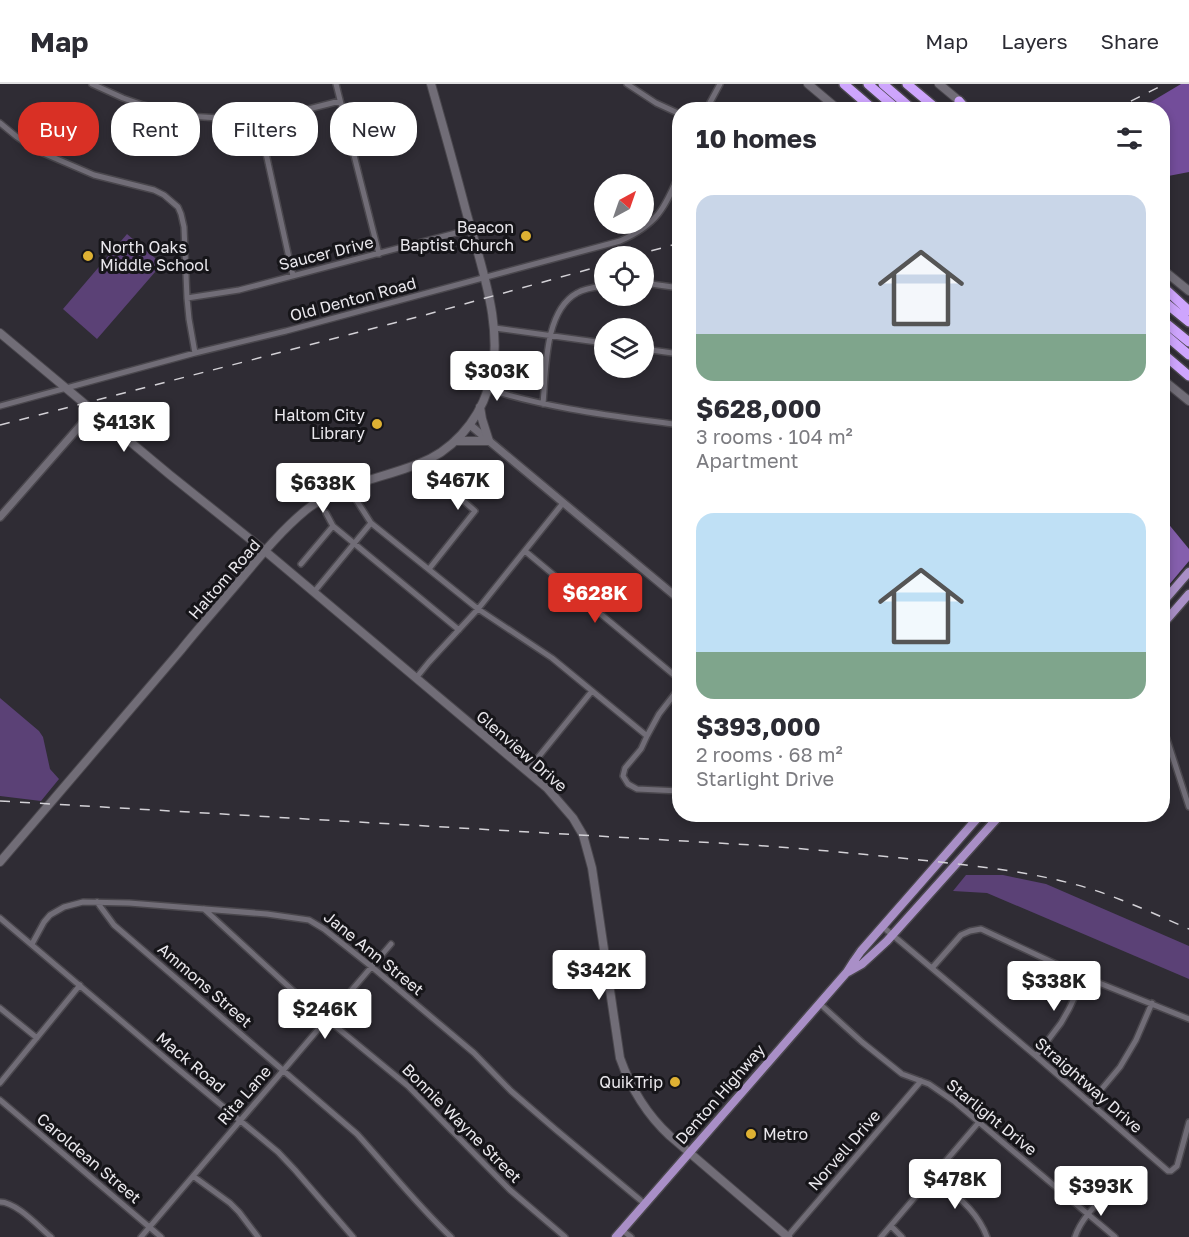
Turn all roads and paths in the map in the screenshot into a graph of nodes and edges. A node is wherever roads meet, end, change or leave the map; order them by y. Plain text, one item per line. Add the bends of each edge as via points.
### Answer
1 (92, 84) edge
2 (336, 84) edge
3 (431, 84) edge
4 (627, 84) edge
5 (720, 84) edge
6 (808, 84) edge
7 (844, 84) edge
8 (868, 84) edge
9 (883, 84) edge
10 (907, 84) edge
11 (939, 84) edge
12 (340, 101) junction
13 (959, 101) edge
14 (710, 102) edge
15 (829, 102) edge
16 (865, 102) edge
17 (889, 102) edge
18 (904, 102) edge
19 (928, 102) edge
20 (318, 107) edge
21 (672, 110) edge
22 (212, 118) edge
23 (0, 123) edge
24 (267, 156) edge
25 (672, 191) edge
26 (471, 229) junction
27 (379, 254) junction
28 (293, 276) junction
29 (1170, 276) edge
30 (484, 278) junction
31 (654, 284) edge
32 (672, 287) edge
33 (594, 288) edge
34 (1189, 291) edge
35 (1170, 293) edge
36 (187, 298) junction
37 (1170, 307) edge
38 (1189, 311) edge
39 (1189, 322) edge
40 (1170, 327) edge
41 (495, 328) junction
42 (0, 333) edge
43 (550, 335) junction
44 (1170, 339) edge
45 (594, 342) edge
46 (1189, 342) edge
47 (654, 350) edge
48 (195, 352) junction
49 (672, 353) edge
50 (1189, 355) edge
51 (1170, 360) edge
52 (1170, 363) edge
53 (1177, 366) junction
54 (1189, 376) edge
55 (1170, 386) edge
56 (67, 388) junction
57 (488, 389) junction
58 (1189, 401) edge
59 (543, 404) junction
60 (0, 406) edge
61 (480, 408) junction
62 (93, 411) junction
63 (470, 425) junction
64 (672, 425) edge
65 (455, 441) junction
66 (489, 441) junction
67 (426, 461) junction
68 (348, 487) junction
69 (563, 503) junction
70 (326, 513) dead end
71 (0, 517) edge
72 (371, 523) junction
73 (333, 526) junction
74 (354, 544) junction
75 (265, 551) junction
76 (525, 551) junction
77 (301, 564) dead end
78 (429, 569) junction
79 (1189, 572) edge
80 (314, 592) junction
81 (672, 593) edge
82 (1170, 594) edge
83 (1189, 594) edge
84 (478, 609) junction
85 (1170, 616) edge
86 (459, 630) junction
87 (672, 673) edge
88 (416, 678) junction
89 (592, 691) junction
90 (672, 697) edge
91 (647, 736) junction
92 (1170, 749) edge
93 (526, 771) junction
94 (672, 791) edge
95 (1189, 807) edge
96 (974, 822) edge
97 (994, 822) edge
98 (0, 862) edge
99 (97, 902) junction
100 (204, 909) junction
101 (0, 918) edge
102 (883, 927) junction
103 (892, 935) junction
104 (32, 944) junction
105 (391, 944) dead end
106 (372, 967) junction
107 (932, 968) junction
108 (847, 972) junction
109 (1084, 976) junction
110 (80, 985) junction
111 (819, 1003) junction
112 (1152, 1003) junction
113 (0, 1008) edge
114 (1189, 1019) edge
115 (327, 1020) junction
116 (37, 1038) junction
117 (1036, 1056) junction
118 (284, 1070) junction
119 (921, 1081) junction
120 (0, 1083) edge
121 (0, 1100) edge
122 (1090, 1103) junction
123 (240, 1121) junction
124 (979, 1122) junction
125 (1189, 1122) edge
126 (689, 1153) junction
127 (193, 1176) junction
128 (934, 1176) junction
129 (1112, 1190) dead end
130 (0, 1202) edge
131 (645, 1204) junction
132 (1088, 1215) junction
133 (891, 1226) junction
134 (150, 1227) junction
135 (619, 1234) edge
136 (51, 1237) edge
137 (141, 1237) edge
138 (161, 1237) edge
139 (258, 1237) edge
140 (353, 1237) edge
141 (451, 1237) edge
142 (566, 1237) edge
143 (631, 1237) edge
144 (788, 1237) edge
145 (881, 1237) edge
146 (902, 1237) edge
147 (987, 1237) edge
148 (1075, 1237) edge
149 (1115, 1237) edge

1 - 22 street via 143,105
2 - 12 street
3 - 26 main road, Haltom Road
4 - 21 street
5 - 14 street
6 - 15 main road
7 - 16 highway
8 - 17 highway
9 - 18 highway
10 - 19 highway
11 - 13 main road
12 - 20 street
12 - 27 street
23 - 36 street via 36,150 94,175 154,190 178,207 184,228
24 - 28 street
25 - 30 street, Old Denton Road via 660,213 635,235 620,242
26 - 27 street, Saucer Drive
26 - 30 main road, Haltom Road
27 - 28 street, Saucer Drive
28 - 36 street, Saucer Drive
29 - 34 main road
30 - 41 main road, Haltom Road
30 - 48 street, Old Denton Road
31 - 32 street
33 - 43 street via 567,300 558,311
35 - 38 highway
36 - 48 street
37 - 39 highway
40 - 46 highway
41 - 43 street
41 - 57 main road, Haltom Road via 495,361
42 - 56 main road, Glenview Drive
43 - 45 street
43 - 59 street
44 - 50 highway
47 - 49 street
48 - 56 street, Old Denton Road
51 - 53 highway
52 - 53 highway
53 - 54 highway
55 - 58 main road
56 - 60 street, Old Denton Road
56 - 62 main road, Glenview Drive
57 - 59 street
57 - 61 main road, Haltom Road
59 - 64 street
61 - 63 main road, Haltom Road
61 - 66 main road
62 - 71 street
62 - 75 main road, Glenview Drive
63 - 65 main road, Haltom Road
63 - 66 street
65 - 66 main road
65 - 67 main road, Haltom Road
66 - 69 street
67 - 68 main road, Haltom Road
67 - 78 street via 430,471 475,511
68 - 72 street
68 - 75 main road, Haltom Road via 308,508
69 - 76 street
69 - 81 street
70 - 73 street
72 - 74 street
72 - 78 street
73 - 74 street
73 - 77 street
74 - 80 street
74 - 86 street
75 - 80 main road, Glenview Drive
75 - 98 main road, Haltom Road
76 - 84 street
76 - 87 street
78 - 84 street
79 - 82 main road
80 - 88 main road, Glenview Drive
83 - 85 main road
84 - 86 street
84 - 89 street via 552,658
86 - 88 street
88 - 93 main road, Glenview Drive
89 - 91 street
89 - 93 street
90 - 91 street
91 - 94 street via 623,776 637,789
92 - 95 street
93 - 126 main road, Glenview Drive via 560,802 583,835 592,868 620,1058 627,1078 658,1125
96 - 102 main road, Denton Highway
97 - 103 main road, Denton Highway
99 - 100 street, Jane Ann Street
99 - 104 street, Jane Ann Street via 57,910 44,922
99 - 118 street, Ammons Street via 114,925
100 - 106 street, Jane Ann Street via 309,920
100 - 115 street, Bonnie Wayne Street
101 - 104 street, Mack Road
102 - 103 street, Straightway Drive
102 - 108 main road, Denton Highway
103 - 107 street, Straightway Drive
103 - 108 main road, Denton Highway via 862,964
104 - 110 street, Mack Road
105 - 106 street, Rita Lane
106 - 115 street, Rita Lane
106 - 131 street, Jane Ann Street via 474,1053 555,1130
107 - 109 street via 961,934 981,929
107 - 117 street, Straightway Drive
108 - 111 main road, Denton Highway
109 - 112 street
109 - 117 street via 1070,1009
110 - 116 street
110 - 123 street, Mack Road
111 - 119 street, Starlight Drive via 902,1074
111 - 126 main road, Denton Highway
112 - 114 street
112 - 122 street via 1120,1067
113 - 116 street
115 - 118 street, Rita Lane
115 - 142 street, Bonnie Wayne Street via 408,1086 510,1190
116 - 120 street
117 - 122 street, Straightway Drive
118 - 123 street, Rita Lane
118 - 141 street, Ammons Street via 357,1134
119 - 124 street, Starlight Drive
119 - 144 street, Norvell Drive
121 - 134 street, Caroldean Street
122 - 125 street, Straightway Drive via 1168,1171 1177,1166
123 - 127 street, Rita Lane
123 - 140 street, Mack Road via 296,1170
124 - 128 street
124 - 132 street, Starlight Drive
126 - 131 main road, Denton Highway
126 - 144 main road, Glenview Drive
127 - 134 street, Rita Lane
127 - 139 street via 230,1203
128 - 133 street
128 - 147 street via 967,1205
129 - 132 street
130 - 136 street via 21,1212
131 - 135 main road, Denton Highway
132 - 148 street
132 - 149 street, Starlight Drive
133 - 145 street
133 - 146 street
134 - 137 street, Rita Lane
134 - 138 street, Caroldean Street
135 - 143 street

